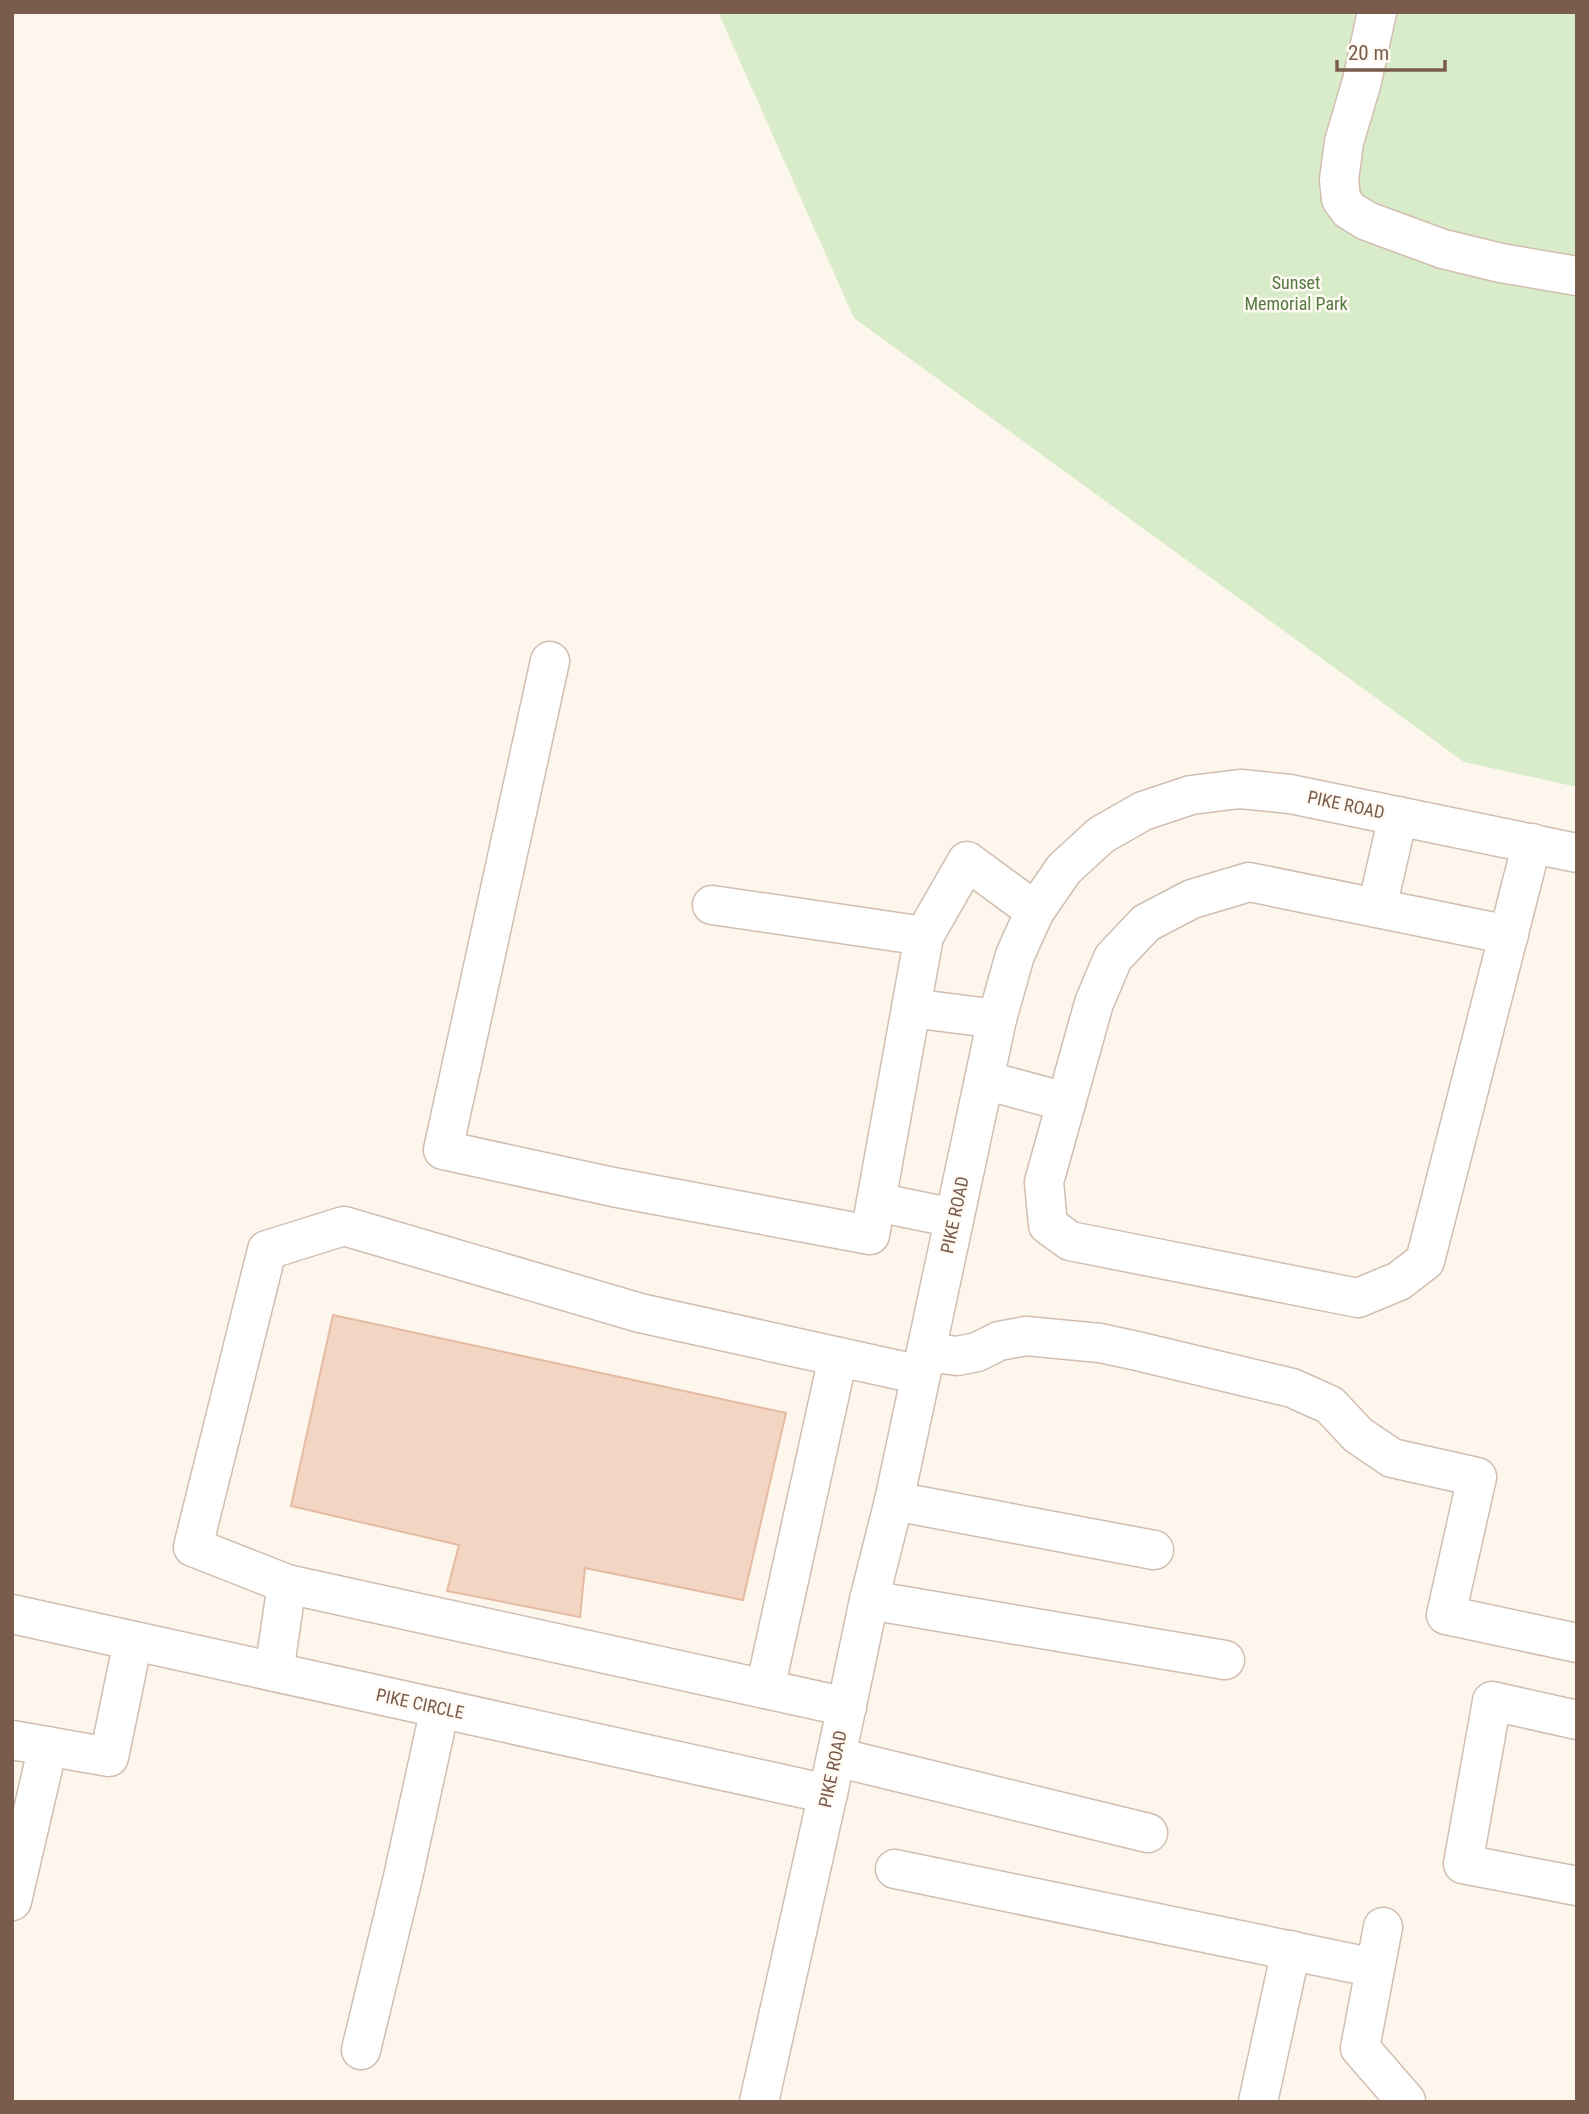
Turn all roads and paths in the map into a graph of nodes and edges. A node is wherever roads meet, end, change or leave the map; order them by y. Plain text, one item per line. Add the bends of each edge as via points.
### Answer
1 (1377, 12) edge
2 (1577, 276) edge
3 (550, 661) dead end
4 (1398, 816) junction
5 (1532, 844) junction
6 (1577, 853) edge
7 (712, 905) dead end
8 (1377, 908) junction
9 (1035, 911) junction
10 (1509, 935) junction
11 (924, 936) junction
12 (911, 1008) junction
13 (997, 1019) junction
14 (984, 1080) junction
15 (1066, 1102) junction
16 (876, 1202) junction
17 (954, 1218) junction
18 (838, 1357) junction
19 (923, 1364) junction
20 (894, 1501) junction
21 (1154, 1550) dead end
22 (288, 1584) junction
23 (869, 1600) junction
24 (12, 1614) edge
25 (133, 1641) junction
26 (1577, 1643) edge
27 (1225, 1660) dead end
28 (274, 1672) junction
29 (765, 1689) junction
30 (846, 1707) junction
31 (440, 1709) junction
32 (1577, 1720) edge
33 (30, 1743) edge
34 (836, 1757) junction
35 (828, 1794) junction
36 (1148, 1833) dead end
37 (895, 1869) dead end
38 (1577, 1886) edge
39 (12, 1901) edge
40 (1383, 1927) dead end
41 (1291, 1950) junction
42 (1375, 1968) junction
43 (361, 2050) dead end
44 (1407, 2101) edge
45 (759, 2102) edge
46 (1258, 2102) edge

1 - 2 street via 1344,142 1339,180 1341,199 1349,211 1443,249
3 - 16 street via 443,1150 870,1235
4 - 5 street, PIKE ROAD
4 - 8 street
4 - 9 street, PIKE ROAD via 1290,794 1240,789 1191,794 1143,811 1101,835 1064,869
5 - 6 street, PIKE ROAD
5 - 10 street
7 - 11 street
8 - 10 street
8 - 15 street via 1249,882 1192,899 1146,923 1114,958 1094,1003
9 - 11 street via 967,861
9 - 13 street, PIKE ROAD via 1015,955
10 - 15 street via 1425,1261 1399,1281 1358,1298 1070,1241 1048,1225 1044,1182
11 - 12 street
12 - 13 street
12 - 16 street
13 - 14 street, PIKE ROAD
14 - 15 street
14 - 17 street, PIKE ROAD
16 - 17 street
17 - 19 street, PIKE ROAD
18 - 19 street
18 - 22 street via 640,1312 344,1226 267,1250 193,1547
18 - 29 street
19 - 20 street, PIKE ROAD
19 - 26 street via 976,1352 999,1341 1026,1336 1058,1338 1100,1343 1292,1388 1330,1405 1358,1435 1392,1458 1477,1477 1446,1615
20 - 21 street
20 - 23 street, PIKE ROAD
22 - 28 street
22 - 29 street
23 - 27 street
23 - 30 street, PIKE ROAD
24 - 25 street, PIKE CIRCLE
25 - 28 street, PIKE CIRCLE
25 - 33 street via 108,1757
28 - 31 street, PIKE CIRCLE
29 - 30 street
30 - 34 street, PIKE ROAD
31 - 35 street, PIKE CIRCLE
31 - 43 street
32 - 38 street via 1492,1700 1463,1864
33 - 39 street
34 - 35 street, PIKE ROAD
34 - 36 street
35 - 45 street, PIKE ROAD
37 - 41 street
40 - 42 street
41 - 42 street
41 - 46 street
42 - 44 street via 1360,2048

